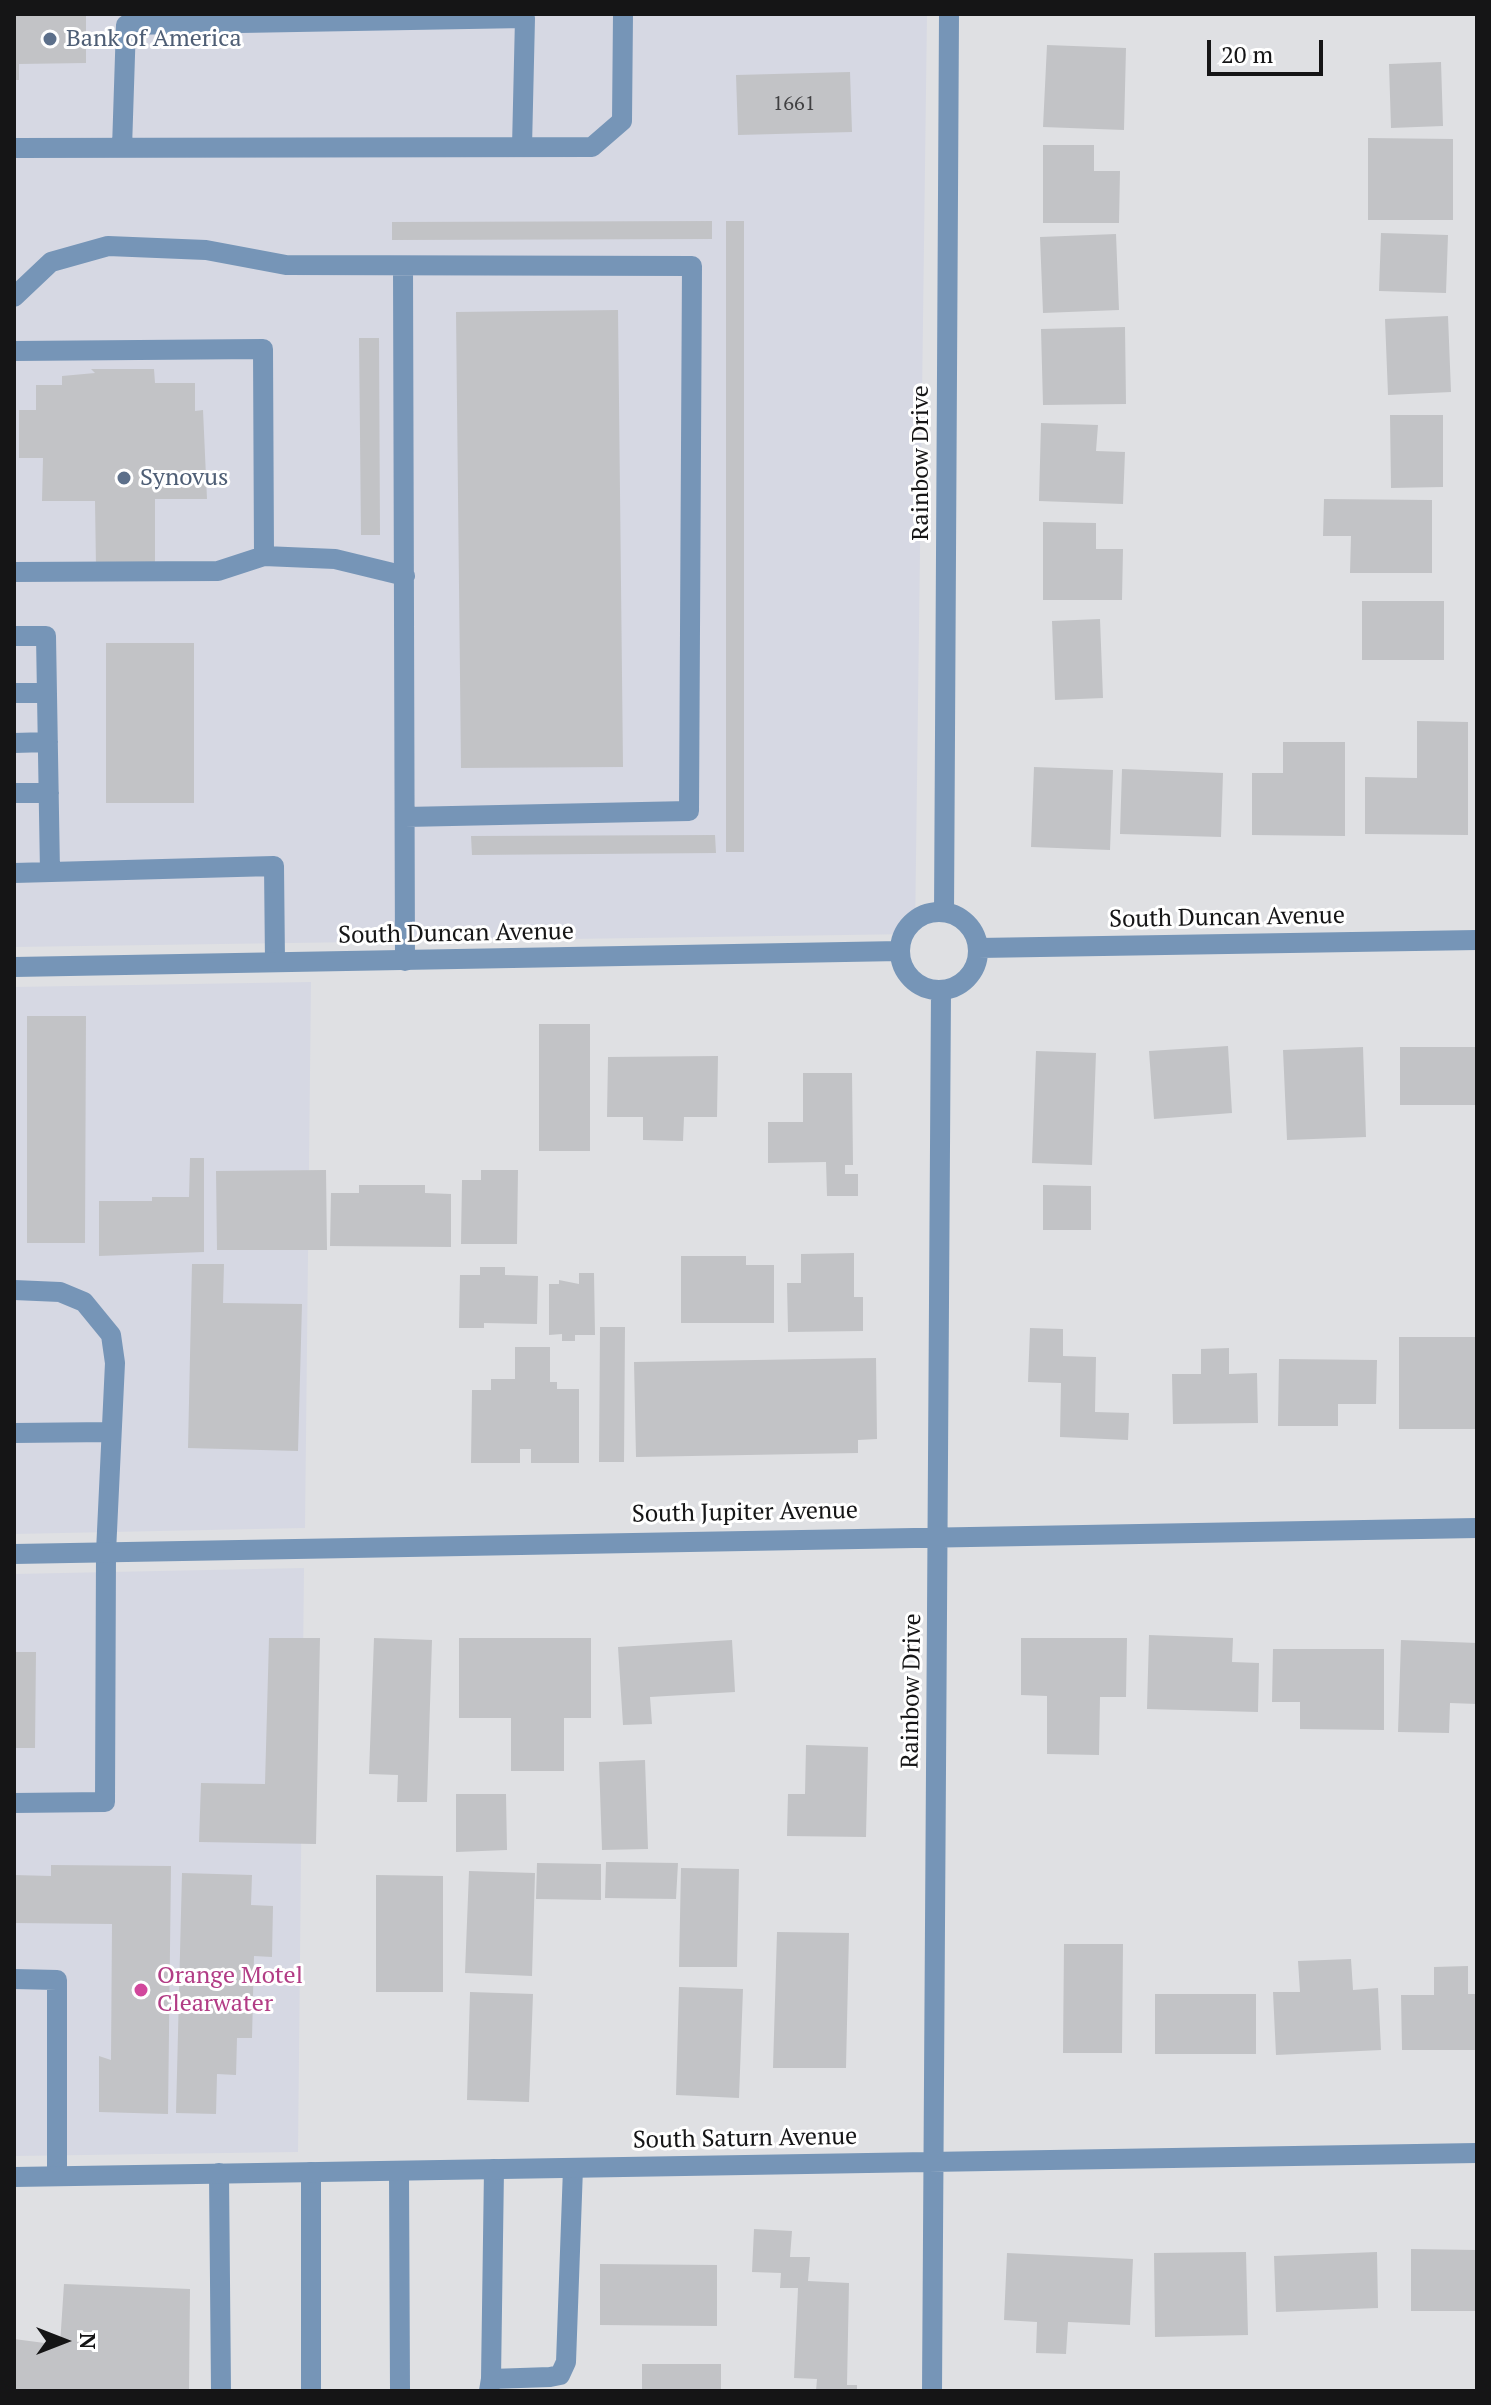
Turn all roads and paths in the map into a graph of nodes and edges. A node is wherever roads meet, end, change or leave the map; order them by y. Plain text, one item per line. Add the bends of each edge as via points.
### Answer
1 (623, 14) edge
2 (949, 14) edge
3 (522, 147) junction
4 (14, 148) edge
5 (122, 148) junction
6 (403, 267) junction
7 (14, 297) edge
8 (14, 351) edge
9 (264, 556) junction
10 (14, 572) edge
11 (405, 576) junction
12 (14, 636) edge
13 (14, 693) edge
14 (47, 693) junction
15 (48, 742) junction
16 (14, 743) edge
17 (14, 793) edge
18 (49, 793) junction
19 (405, 817) junction
20 (50, 872) junction
21 (14, 873) edge
22 (944, 912) junction
23 (1477, 940) edge
24 (978, 948) junction
25 (900, 951) junction
26 (405, 961) junction
27 (275, 962) junction
28 (14, 967) edge
29 (941, 991) junction
30 (14, 1290) edge
31 (111, 1432) junction
32 (14, 1433) edge
33 (1477, 1528) edge
34 (939, 1535) junction
35 (106, 1552) junction
36 (14, 1554) edge
37 (14, 1803) edge
38 (14, 1979) edge
39 (1477, 2153) edge
40 (933, 2161) junction
41 (573, 2168) junction
42 (494, 2169) junction
43 (399, 2171) junction
44 (311, 2172) junction
45 (219, 2173) junction
46 (57, 2176) junction
47 (14, 2177) edge
48 (490, 2385) edge
49 (221, 2391) edge
50 (311, 2391) edge
51 (400, 2391) edge
52 (932, 2391) edge

1 - 3 street via 622,121 592,147
2 - 22 street, Rainbow Drive
3 - 5 street
3 - 5 street via 525,18 126,25
4 - 5 street
6 - 7 street via 286,265 206,250 108,246 51,262
6 - 11 street
6 - 19 street via 692,266 689,811
8 - 9 street via 263,349
9 - 10 street via 218,571
9 - 11 street via 335,559
11 - 19 street
12 - 14 street via 46,636
13 - 14 street
14 - 15 street
15 - 16 street
15 - 18 street
17 - 18 street
18 - 20 street
19 - 26 street
20 - 21 street
20 - 27 street via 274,866
22 - 24 street via 968,924
22 - 25 street via 931,912 908,926
23 - 24 street, South Duncan Avenue
24 - 29 street via 973,972 964,982
25 - 26 street, South Duncan Avenue
25 - 29 street via 907,975
26 - 27 street, South Duncan Avenue
27 - 28 street, South Duncan Avenue
29 - 34 street, Rainbow Drive
30 - 31 street via 60,1292 84,1302 101,1319 111,1335 115,1363
31 - 32 street
31 - 35 street
33 - 34 street, South Jupiter Avenue
34 - 35 street, South Jupiter Avenue
34 - 40 street, Rainbow Drive
35 - 36 street, South Jupiter Avenue
35 - 37 street via 105,1802
38 - 46 street via 57,1980
39 - 40 street, South Saturn Avenue
40 - 41 street, South Saturn Avenue
40 - 52 street, Rainbow Drive
41 - 42 street, South Saturn Avenue
41 - 48 street via 566,2362 560,2375
42 - 43 street, South Saturn Avenue
42 - 48 street
43 - 44 street, South Saturn Avenue
43 - 51 street
44 - 45 street, South Saturn Avenue
44 - 50 street
45 - 46 street, South Saturn Avenue
45 - 49 street
46 - 47 street, South Saturn Avenue

